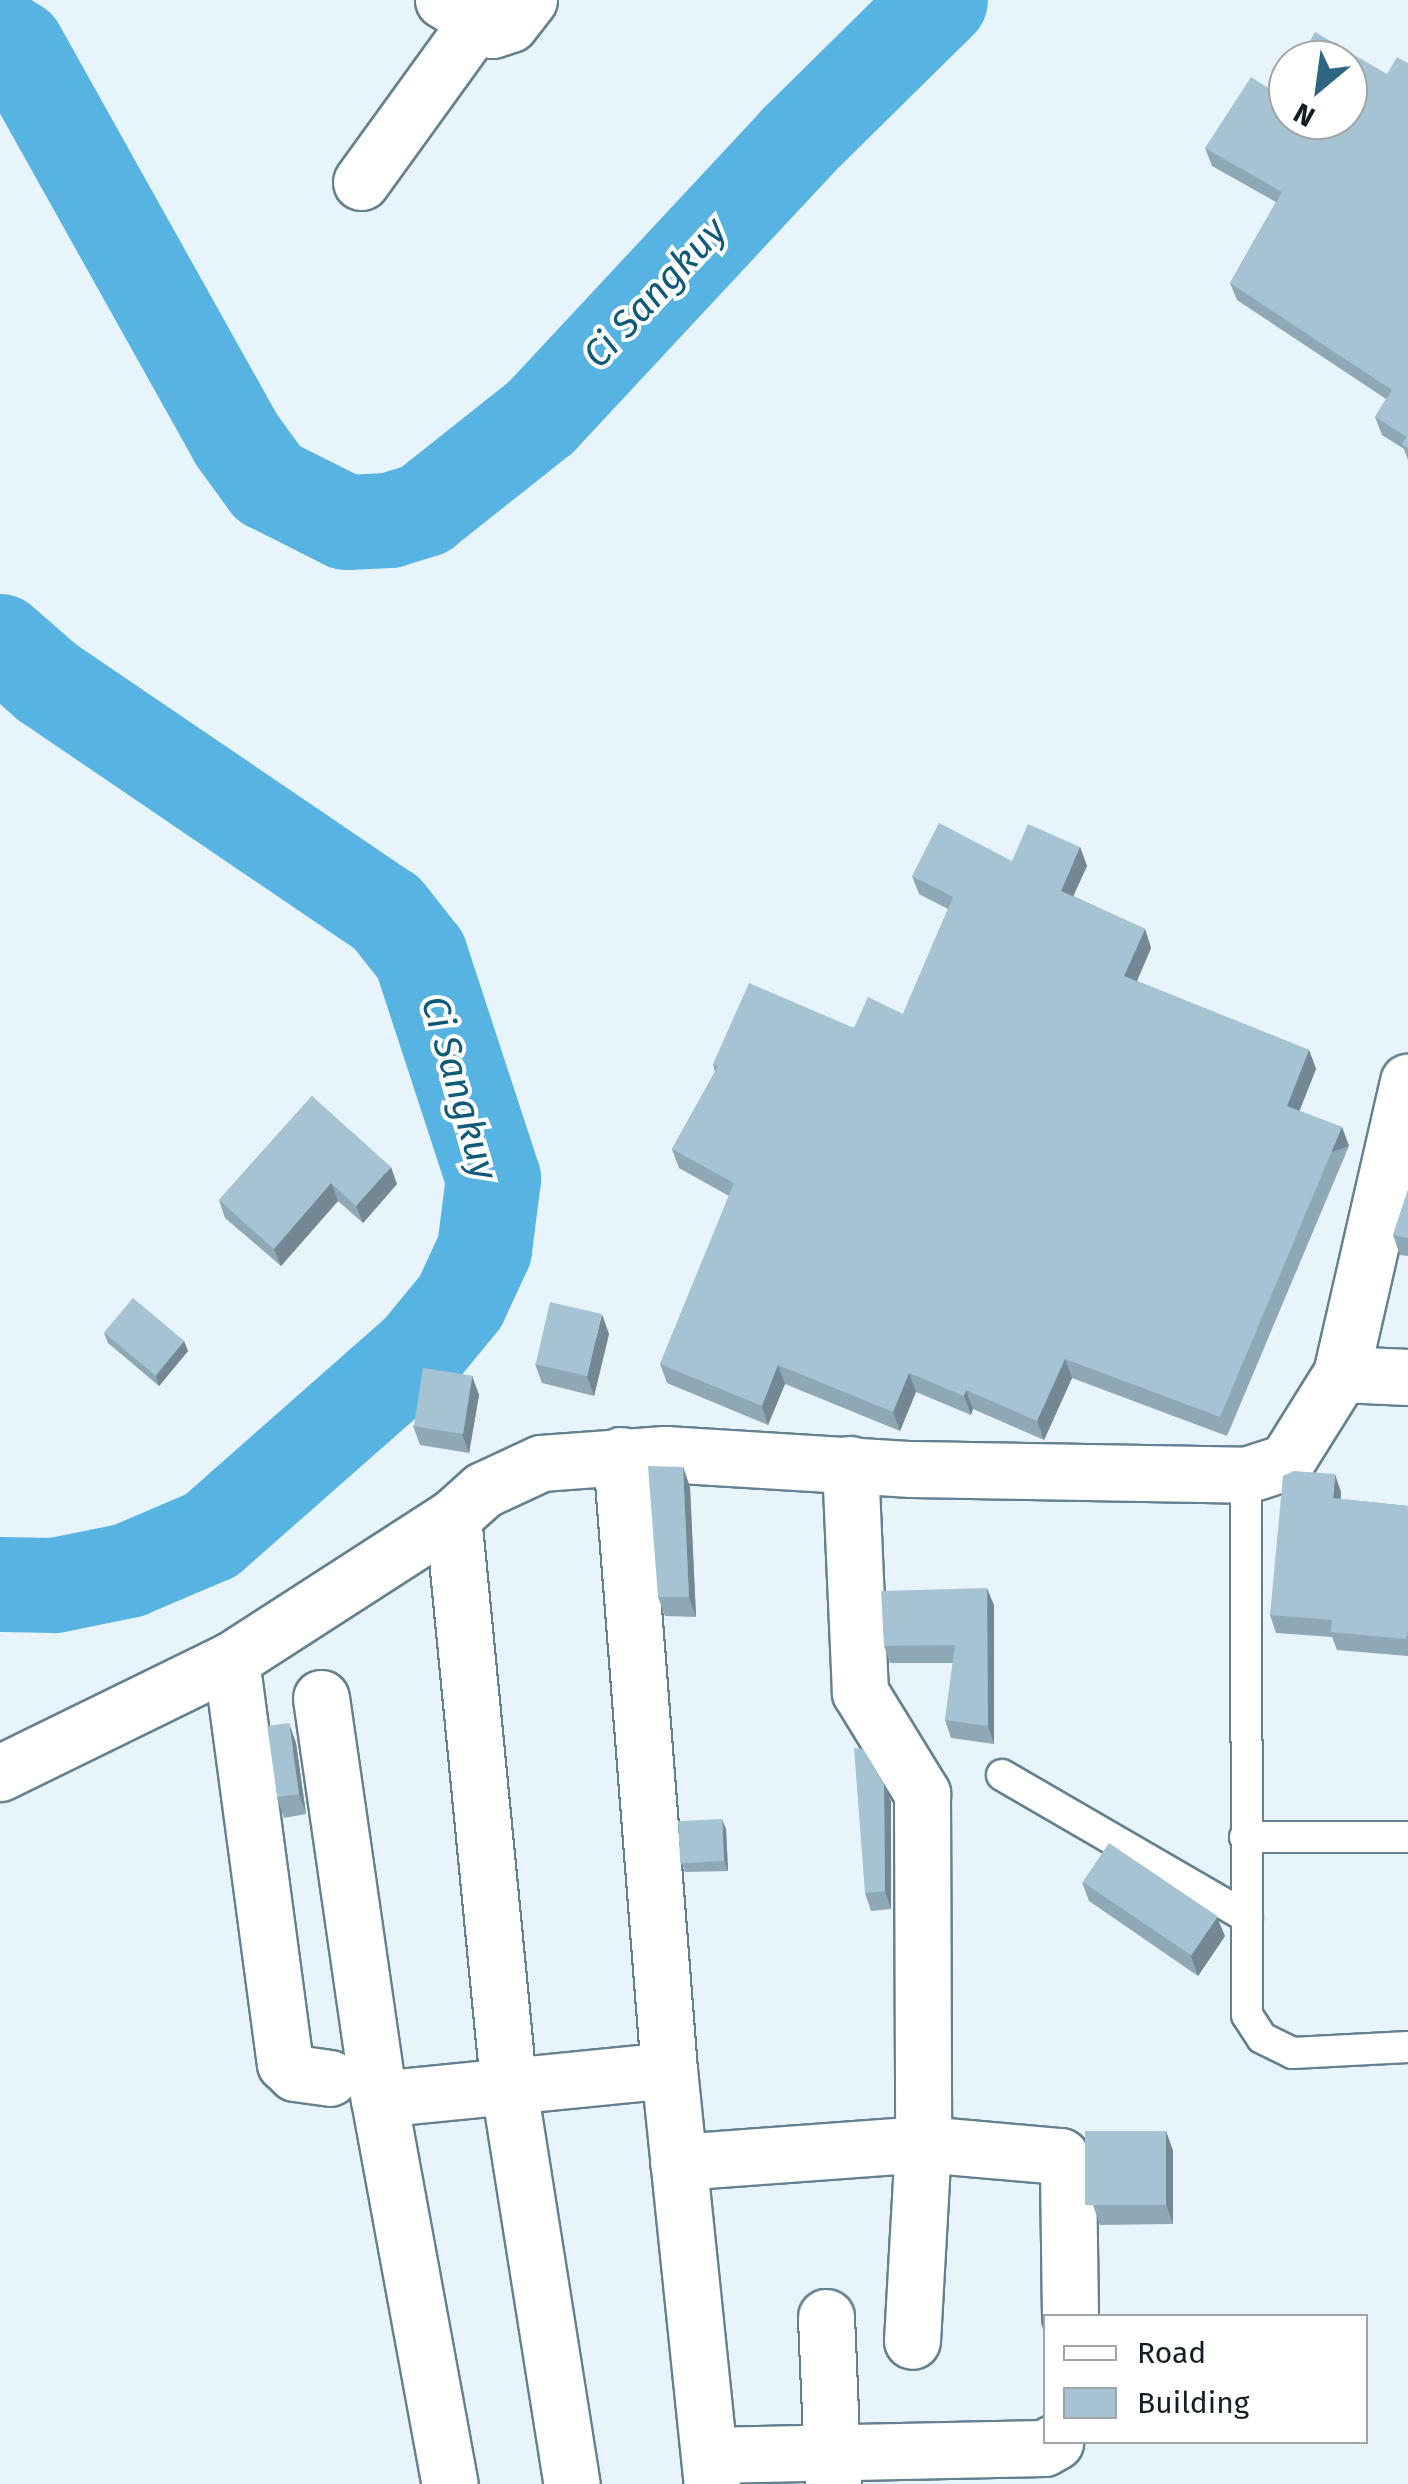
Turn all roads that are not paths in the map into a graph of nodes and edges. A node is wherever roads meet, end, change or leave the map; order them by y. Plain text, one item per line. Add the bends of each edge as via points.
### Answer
1 (530, 0) edge
2 (460, 12) edge
3 (362, 182) dead end
4 (1408, 1082) edge
5 (1340, 1374) junction
6 (1408, 1377) edge
7 (622, 1455) junction
8 (850, 1464) junction
9 (1246, 1475) junction
10 (452, 1517) junction
11 (231, 1660) junction
12 (321, 1698) dead end
13 (0, 1773) edge
14 (1002, 1776) dead end
15 (1245, 1837) junction
16 (1408, 1837) edge
17 (1248, 1917) junction
18 (1408, 2048) edge
19 (669, 2070) junction
20 (330, 2078) dead end
21 (508, 2082) junction
22 (379, 2099) junction
23 (922, 2144) junction
24 (678, 2162) junction
25 (1070, 2314) edge
26 (826, 2317) dead end
27 (912, 2341) dead end
28 (1051, 2444) edge
29 (960, 2467) edge
30 (832, 2468) edge
31 (710, 2469) edge
32 (450, 2484) edge
33 (572, 2484) edge

1 - 2 street via 501,29
2 - 3 street
4 - 5 street
5 - 6 street
5 - 9 street via 1286,1462
7 - 8 street
7 - 10 street via 541,1463 483,1490
7 - 19 street
8 - 9 street
8 - 23 street via 860,1692 922,1793
9 - 15 lane
10 - 11 street
10 - 21 street
11 - 13 street
11 - 20 street via 285,2063 295,2073
12 - 22 street
14 - 17 lane
15 - 16 lane
15 - 17 lane
17 - 18 lane via 1247,2015 1262,2038 1294,2053
19 - 21 street
19 - 24 street
21 - 22 street
21 - 33 street
22 - 32 street
23 - 24 street
23 - 25 street via 1060,2156 1068,2172
23 - 27 street
24 - 31 street
26 - 30 street
28 - 29 street
29 - 30 street
30 - 31 street

